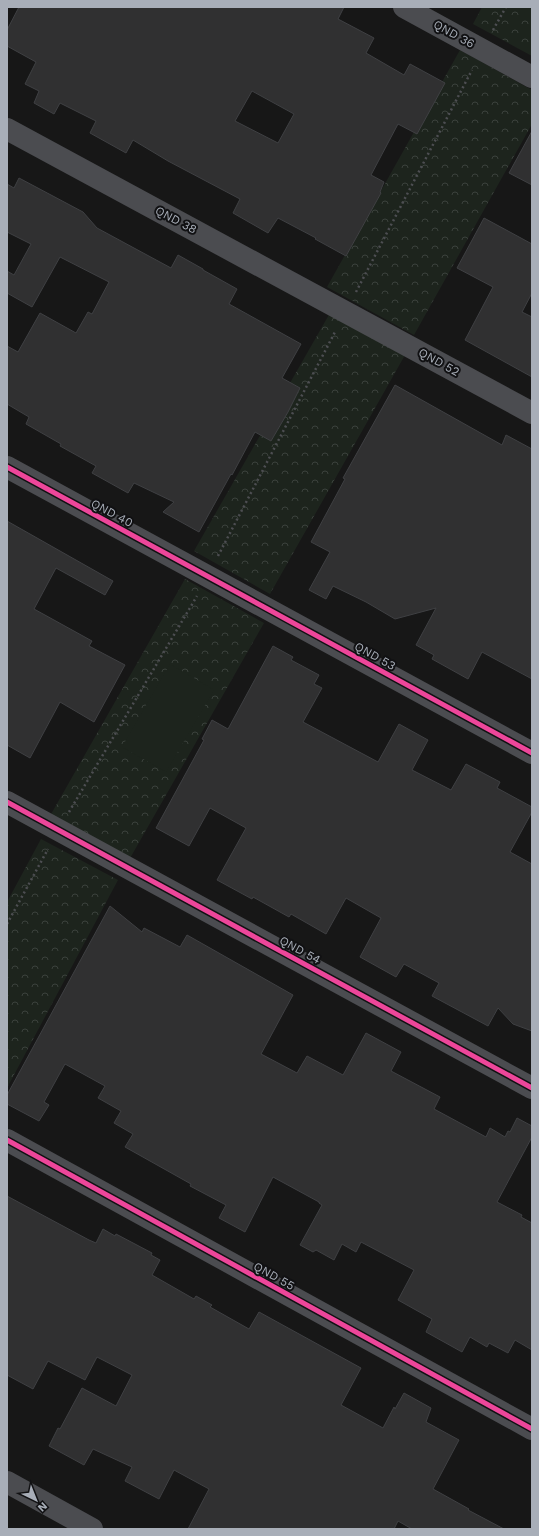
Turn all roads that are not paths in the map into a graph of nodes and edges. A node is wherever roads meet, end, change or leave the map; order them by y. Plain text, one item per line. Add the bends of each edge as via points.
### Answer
1 (404, 7) edge
2 (532, 77) edge
3 (7, 129) edge
4 (346, 311) joint
5 (532, 413) edge
6 (7, 467) edge
7 (208, 576) joint
8 (532, 753) edge
9 (7, 802) edge
10 (532, 1088) edge
11 (7, 1140) edge
12 (532, 1429) edge
13 (7, 1482) edge
14 (92, 1529) edge

1 - 2 street, QND 36
3 - 4 street, QND 38
4 - 5 street, QND 52
6 - 7 street, QND 40
7 - 8 street, QND 53
9 - 10 street, QND 54
11 - 12 street, QND 55
13 - 14 street

